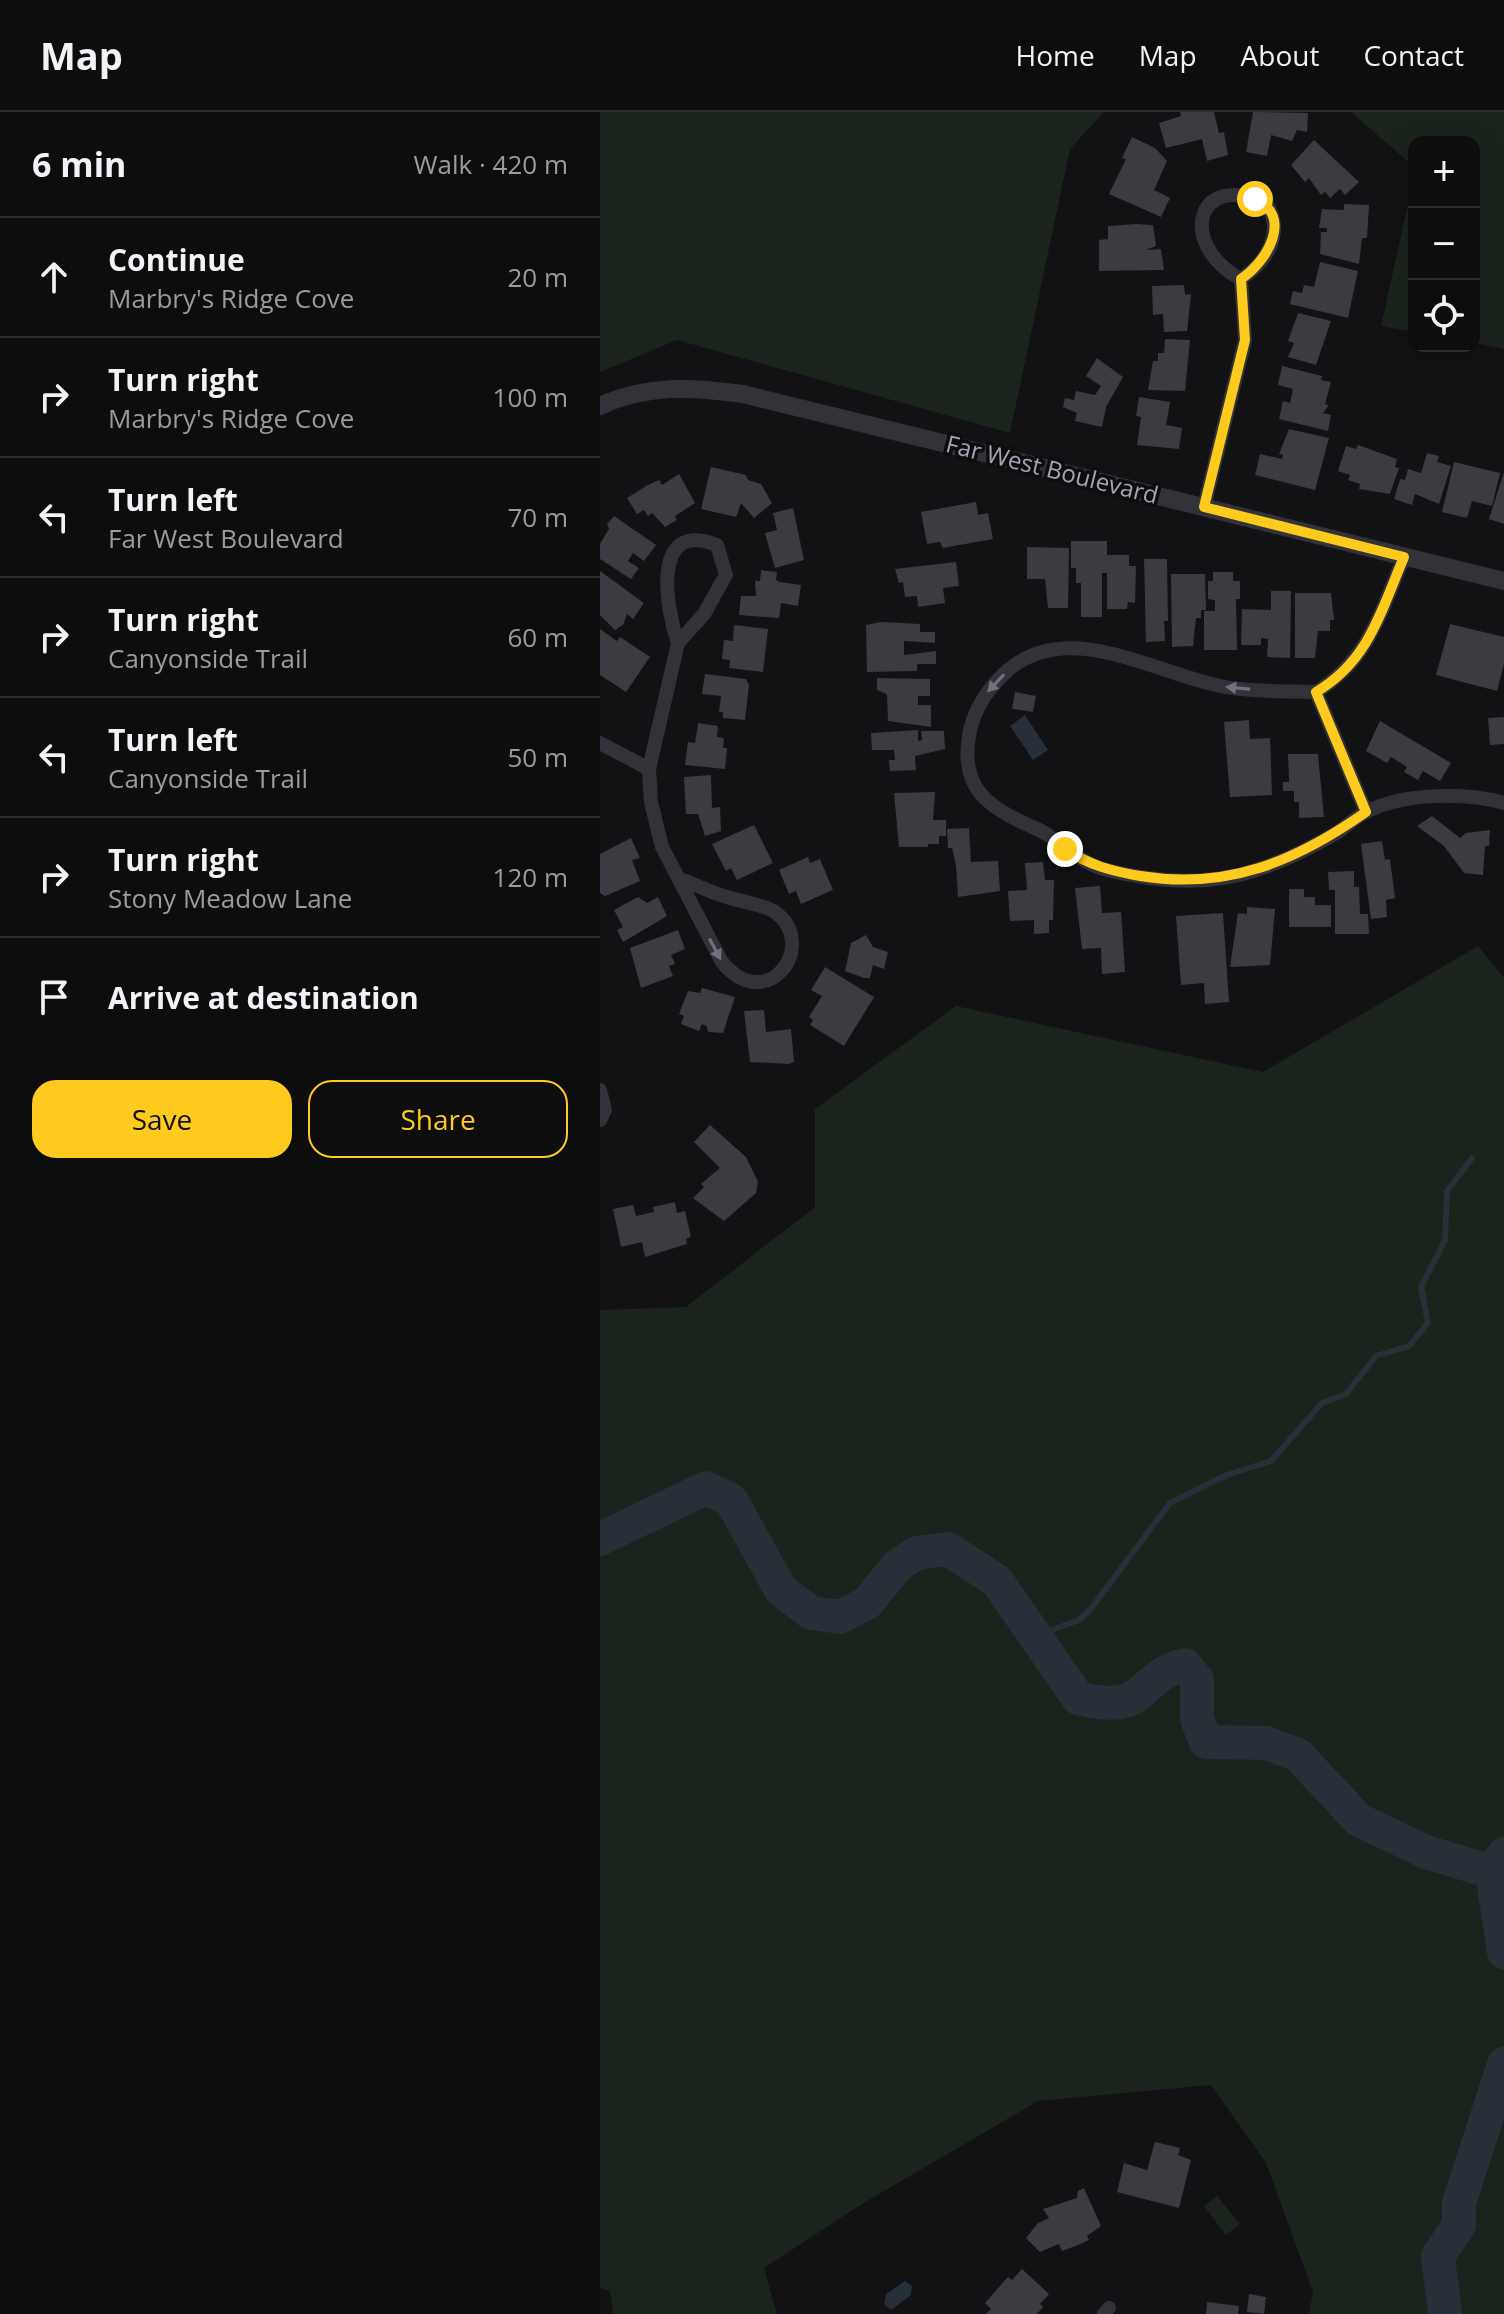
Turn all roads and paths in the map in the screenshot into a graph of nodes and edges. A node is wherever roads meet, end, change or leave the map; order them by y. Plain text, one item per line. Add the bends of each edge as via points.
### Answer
1 (1241, 279) junction
2 (600, 406) edge
3 (1204, 507) junction
4 (1404, 557) junction
5 (1504, 581) edge
6 (678, 643) junction
7 (1316, 692) junction
8 (600, 743) edge
9 (649, 769) junction
10 (1504, 803) edge
11 (1366, 812) junction
12 (680, 879) junction
13 (600, 1090) edge
14 (600, 1120) edge

1 - 1 street via 1260,264 1273,242 1272,213 1255,199 1219,196 1203,215 1200,232 1223,269
1 - 3 street via 1245,340
2 - 3 street, Far West Boulevard via 655,388 743,394
3 - 4 street, Far West Boulevard
4 - 5 street, Far West Boulevard
4 - 7 street via 1360,657
6 - 6 street via 666,588 668,566 676,549 689,540 706,541 717,545 726,575 704,614
6 - 9 street
7 - 11 street
7 -> 11 street via 1221,686 1077,646 1047,648 1021,659 991,685 974,713 967,766 990,807 1045,833 1084,862 1175,880 1231,877 1260,869 1336,833
8 - 9 street
9 - 12 street via 662,847
10 - 11 street via 1472,797 1393,801
12 -> 12 street via 734,976 766,982 782,972 791,960 791,938 773,911
13 - 14 street via 605,1110

